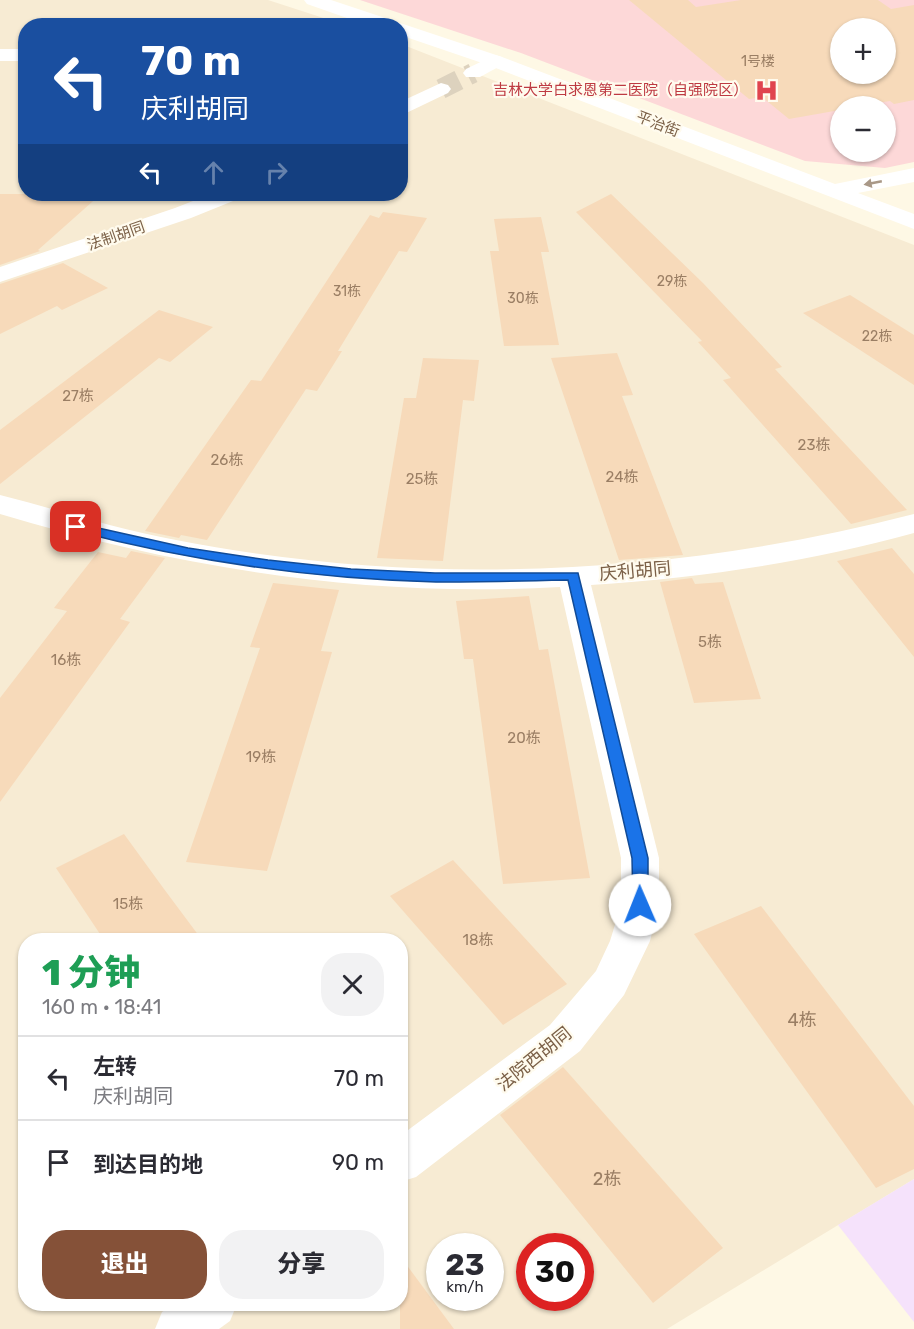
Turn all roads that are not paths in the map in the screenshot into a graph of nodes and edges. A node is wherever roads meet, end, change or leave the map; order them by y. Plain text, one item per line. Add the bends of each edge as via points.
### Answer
1 (313, 0) edge
2 (366, 18) edge
3 (408, 32) edge
4 (0, 55) edge
5 (18, 55) edge
6 (495, 61) junction
7 (472, 73) tunnel mouth
8 (441, 89) tunnel mouth
9 (408, 106) edge
10 (914, 175) edge
11 (832, 191) junction
12 (213, 201) edge
13 (914, 222) edge
14 (0, 274) edge
15 (0, 504) edge
16 (914, 523) edge
17 (573, 576) junction
18 (408, 1156) edge
19 (203, 1311) edge
20 (179, 1329) edge

1 - 2 street
3 - 6 street, 平治街
4 - 5 street
6 - 7 street
6 - 11 street, 平治街
8 - 9 street
10 -> 11 street
11 - 13 street, 平治街
12 - 14 street, 法制胡同
15 - 17 street, 庆利胡同 via 112,537 268,565 435,577
16 - 17 street, 庆利胡同 via 764,556
17 - 18 street, 法院西胡同 via 640,858 640,905 630,941 610,983 565,1038
19 - 20 street

